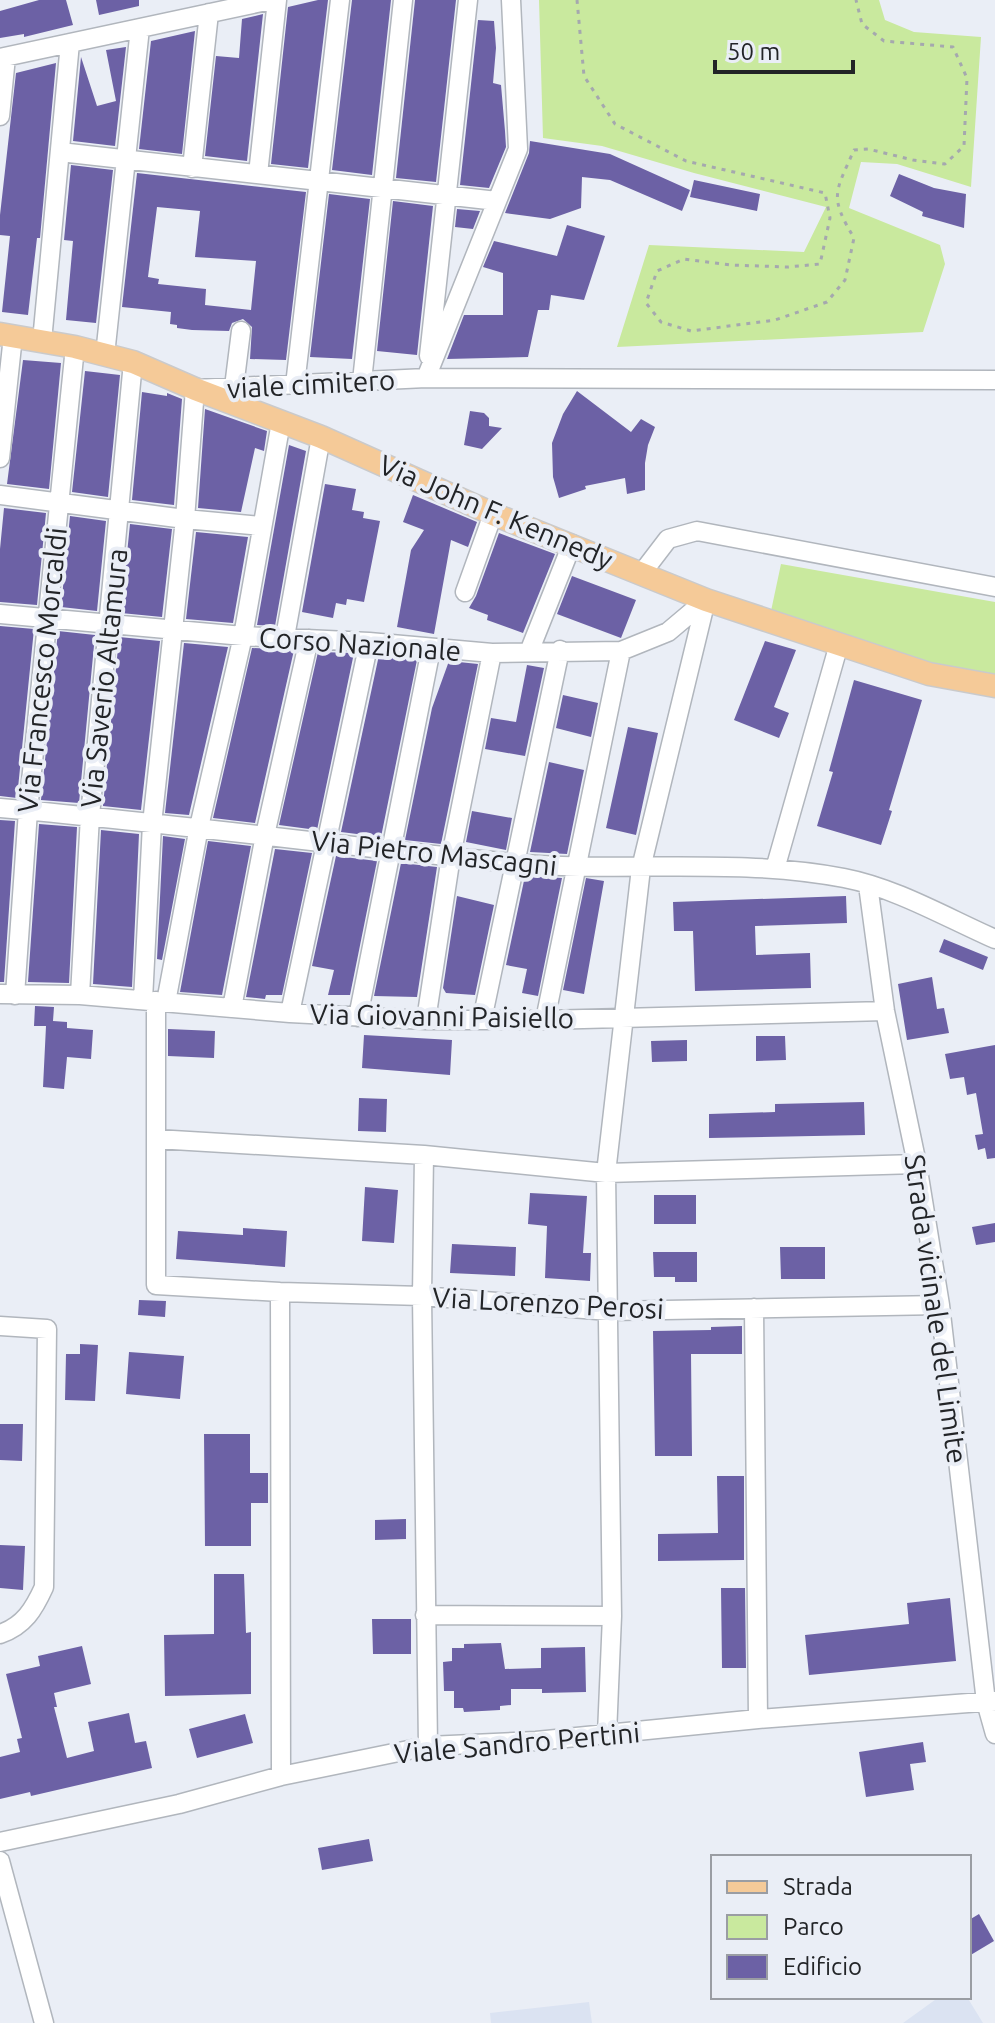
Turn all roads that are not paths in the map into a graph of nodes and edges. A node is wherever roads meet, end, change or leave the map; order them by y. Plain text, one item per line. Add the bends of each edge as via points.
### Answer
1 (277, 0) edge
2 (340, 0) edge
3 (403, 0) edge
4 (468, 0) edge
5 (511, 0) edge
6 (260, 1) edge
7 (209, 13) junction
8 (140, 28) junction
9 (70, 43) junction
10 (3, 57) edge
11 (0, 116) edge
12 (60, 152) junction
13 (126, 160) junction
14 (192, 168) junction
15 (258, 174) junction
16 (318, 181) junction
17 (383, 188) junction
18 (447, 195) junction
19 (497, 201) junction
20 (241, 331) dead end
21 (6, 335) edge
22 (42, 341) junction
23 (75, 347) junction
24 (105, 355) junction
25 (133, 362) junction
26 (426, 378) junction
27 (995, 380) edge
28 (362, 381) junction
29 (295, 385) junction
30 (234, 387) junction
31 (195, 389) junction
32 (281, 422) junction
33 (321, 437) junction
34 (0, 458) edge
35 (0, 495) edge
36 (58, 503) junction
37 (121, 511) junction
38 (493, 514) junction
39 (185, 519) junction
40 (262, 526) junction
41 (572, 544) junction
42 (642, 573) junction
43 (995, 587) edge
44 (465, 592) dead end
45 (706, 600) junction
46 (0, 614) edge
47 (48, 616) junction
48 (110, 622) junction
49 (174, 628) junction
50 (243, 636) junction
51 (285, 637) junction
52 (309, 639) junction
53 (369, 642) junction
54 (839, 644) junction
55 (431, 649) junction
56 (560, 650) junction
57 (621, 651) junction
58 (529, 652) junction
59 (492, 653) junction
60 (995, 686) edge
61 (0, 808) edge
62 (28, 811) junction
63 (90, 816) junction
64 (152, 824) junction
65 (207, 828) junction
66 (265, 835) junction
67 (326, 843) junction
68 (392, 851) junction
69 (451, 856) junction
70 (514, 863) junction
71 (576, 868) junction
72 (641, 868) junction
73 (775, 869) junction
74 (868, 885) junction
75 (995, 939) edge
76 (7, 994) edge
77 (80, 995) junction
78 (155, 1001) junction
79 (232, 1008) junction
80 (885, 1011) junction
81 (290, 1013) junction
82 (358, 1017) junction
83 (623, 1017) junction
84 (426, 1020) junction
85 (482, 1020) junction
86 (545, 1020) junction
87 (156, 1139) junction
88 (424, 1155) junction
89 (917, 1164) junction
90 (606, 1173) junction
91 (280, 1292) junction
92 (422, 1296) junction
93 (940, 1305) junction
94 (754, 1308) junction
95 (609, 1311) junction
96 (0, 1326) edge
97 (425, 1615) junction
98 (612, 1616) junction
99 (0, 1634) edge
100 (990, 1701) edge
101 (758, 1719) junction
102 (607, 1734) junction
103 (995, 1734) edge
104 (428, 1746) junction
105 (281, 1776) junction
106 (0, 1842) edge
107 (0, 1861) edge
108 (44, 2023) edge

1 - 15 street
2 - 16 street
3 - 17 street
4 - 18 street
5 - 19 street via 518,149
6 - 7 street
7 - 8 street
7 - 14 street
8 - 9 street
8 - 13 street
9 - 10 street
9 - 12 street
10 - 11 street
12 - 13 street
12 - 22 street
13 - 14 street
13 - 24 street
14 - 15 street
15 - 16 street
16 - 17 street
16 - 29 street
17 - 18 street
17 - 28 street
18 - 19 street
18 - 26 street
19 - 26 street
20 - 30 street
21 - 22 main road, Via John F. Kennedy
21 - 34 street
22 - 23 main road, Via John F. Kennedy
23 - 24 main road, Via John F. Kennedy
23 - 36 street, Via Francesco Morcaldi
24 - 25 main road, Via John F. Kennedy
25 - 31 main road, Via John F. Kennedy
25 - 37 street, Via Saverio Altamura
26 - 27 street, viale cimitero
26 - 28 street, viale cimitero
28 - 29 street, viale cimitero
29 - 30 street, viale cimitero
30 - 31 street, viale cimitero
31 - 32 main road, Via John F. Kennedy
31 - 39 street
32 - 33 main road, Via John F. Kennedy
32 - 40 street
33 - 38 main road, Via John F. Kennedy
33 - 51 street
35 - 36 street
36 - 37 street
36 - 47 street, Via Francesco Morcaldi
37 - 39 street
37 - 48 street, Via Saverio Altamura
38 - 41 main road, Via John F. Kennedy
38 - 44 street
39 - 40 street
39 - 49 street
40 - 50 street
41 - 42 main road, Via John F. Kennedy
41 - 58 street
42 - 43 street via 668,539 697,531
42 - 45 main road, Via John F. Kennedy
45 - 54 main road, Via John F. Kennedy
45 - 57 street, Corso Nazionale via 668,632
45 - 72 street
46 - 47 street, Corso Nazionale
47 - 48 street, Corso Nazionale
47 - 62 street, Via Francesco Morcaldi
48 - 49 street, Corso Nazionale
48 - 63 street, Via Saverio Altamura
49 - 50 street, Corso Nazionale
49 - 64 street
50 - 51 street, Corso Nazionale
50 - 65 street
51 - 52 street, Corso Nazionale
52 - 53 street, Corso Nazionale
52 - 66 street
53 - 55 street, Corso Nazionale
53 - 67 street
54 - 60 main road, Via John F. Kennedy via 929,674
54 - 73 street
55 - 59 street, Corso Nazionale
55 - 68 street
56 - 57 street, Corso Nazionale
56 - 58 street, Corso Nazionale
56 - 70 street
57 - 71 street
58 - 59 street, Corso Nazionale
59 - 69 street
61 - 62 street, Via Pietro Mascagni
62 - 63 street, Via Pietro Mascagni
62 - 76 street, Via Francesco Morcaldi
63 - 64 street, Via Pietro Mascagni
63 - 77 street, Via Saverio Altamura
64 - 65 street, Via Pietro Mascagni
64 - 78 street
65 - 66 street, Via Pietro Mascagni
65 - 78 street
66 - 67 street, Via Pietro Mascagni
66 - 79 street
67 - 68 street, Via Pietro Mascagni
67 - 81 street
68 - 69 street, Via Pietro Mascagni
68 - 82 street
69 - 70 street, Via Pietro Mascagni
69 - 84 street
70 - 71 street, Via Pietro Mascagni
70 - 85 street
71 - 72 street, Via Pietro Mascagni
71 - 86 street
72 - 73 street, Via Pietro Mascagni
72 - 83 street
73 - 74 street, Via Pietro Mascagni
74 - 75 street, Via Pietro Mascagni
74 - 80 street, Strada vicinale del Limite
76 - 77 street, Via Giovanni Paisiello
77 - 78 street, Via Giovanni Paisiello
78 - 79 street, Via Giovanni Paisiello
78 - 87 street
79 - 81 street, Via Giovanni Paisiello
80 - 83 street, Via Giovanni Paisiello
80 - 89 street, Strada vicinale del Limite
81 - 82 street, Via Giovanni Paisiello
82 - 84 street, Via Giovanni Paisiello
83 - 86 street, Via Giovanni Paisiello
83 - 90 street
84 - 85 street, Via Giovanni Paisiello
85 - 86 street, Via Giovanni Paisiello
87 - 88 street
87 - 91 street, Via Lorenzo Perosi via 156,1285
88 - 90 street
88 - 92 street
89 - 90 street
89 - 93 street, Strada vicinale del Limite
90 - 95 street
91 - 92 street, Via Lorenzo Perosi
91 - 105 street
92 - 95 street, Via Lorenzo Perosi
92 - 97 street
93 - 94 street, Via Lorenzo Perosi
93 - 100 street, Strada vicinale del Limite
94 - 95 street, Via Lorenzo Perosi
94 - 101 street
95 - 98 street
96 - 99 street via 47,1329 44,1587 22,1624
97 - 98 street
97 - 104 street
98 - 102 street
100 - 101 street, Viale Sandro Pertini
100 - 103 street, Strada vicinale del Limite
101 - 102 street, Viale Sandro Pertini
102 - 104 street, Viale Sandro Pertini
104 - 105 street, Viale Sandro Pertini
105 - 106 street, Viale Sandro Pertini
107 - 108 street

